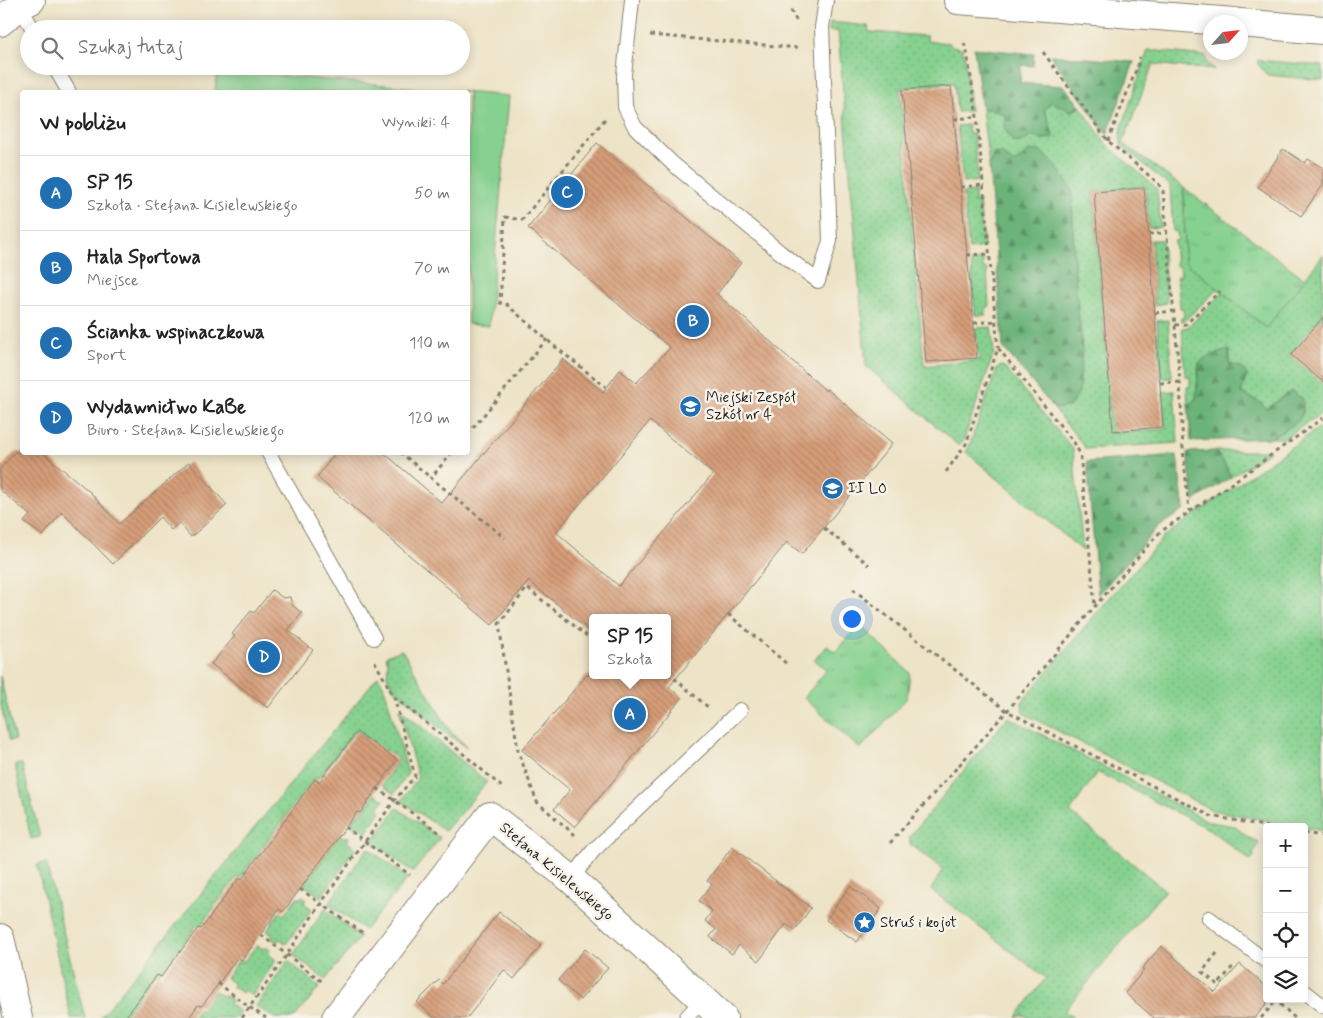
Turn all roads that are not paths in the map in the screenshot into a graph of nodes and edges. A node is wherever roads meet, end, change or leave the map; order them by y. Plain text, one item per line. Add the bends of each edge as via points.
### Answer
1 (632, 0) edge
2 (826, 0) edge
3 (958, 0) edge
4 (1203, 20) edge
5 (1248, 24) edge
6 (1323, 30) edge
7 (59, 75) edge
8 (68, 90) edge
9 (270, 455) edge
10 (374, 638) road end
11 (740, 710) dead end
12 (571, 879) junction
13 (1210, 918) dead end
14 (0, 938) edge
15 (1263, 959) edge
16 (1308, 994) edge
17 (1323, 1006) edge
18 (694, 1009) edge
19 (18, 1018) edge
20 (336, 1018) edge
21 (722, 1018) edge

1 - 2 lane via 624,72 625,107 635,127 673,164 818,281 830,241 822,26
3 - 4 street
5 - 6 street
7 - 8 lane
9 - 10 lane
11 - 12 lane via 593,851
12 - 18 street, Stefana Kisielewskiego
12 - 20 street, Stefana Kisielewskiego via 490,816
13 - 15 lane
14 - 19 street
16 - 17 lane
18 - 21 street, Stefana Kisielewskiego

